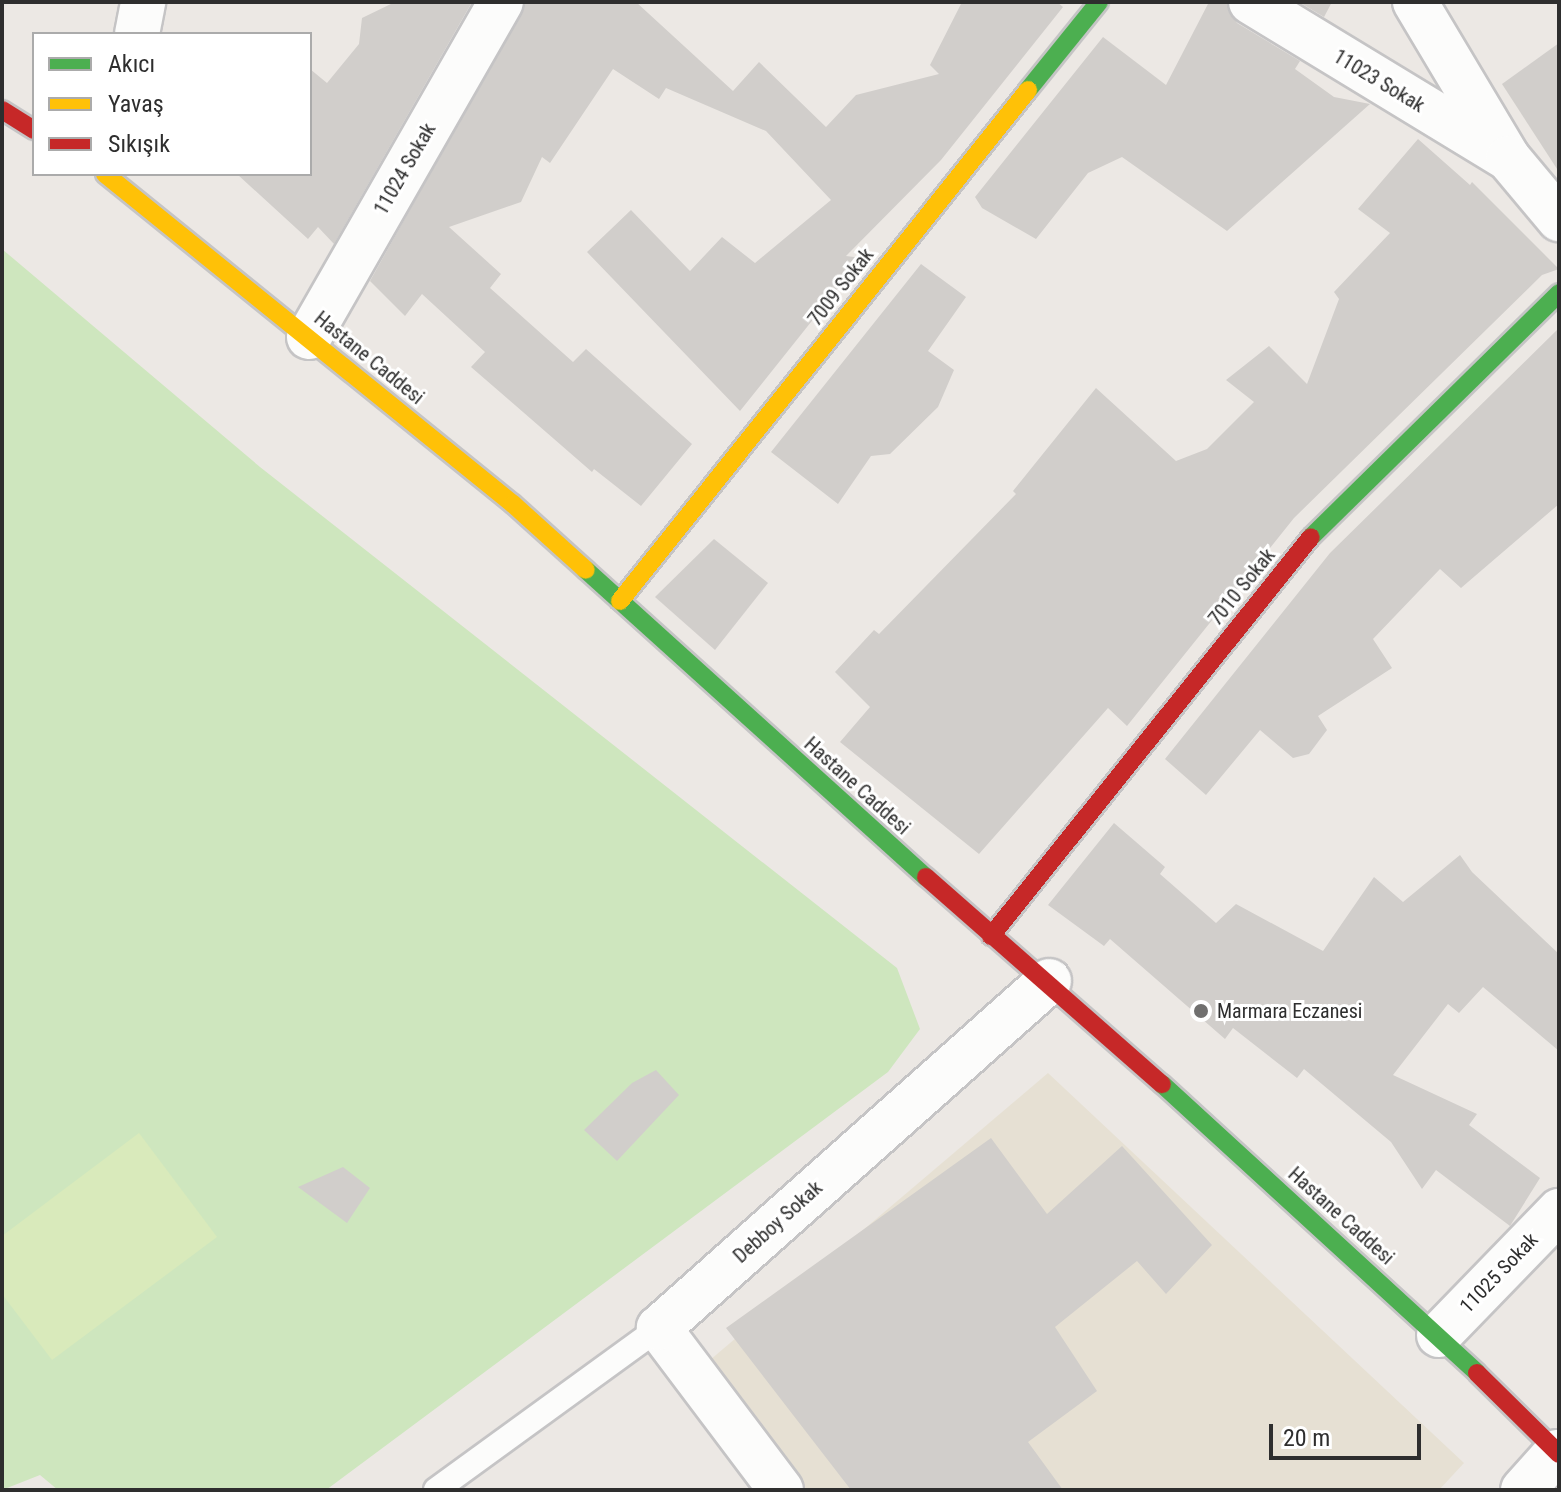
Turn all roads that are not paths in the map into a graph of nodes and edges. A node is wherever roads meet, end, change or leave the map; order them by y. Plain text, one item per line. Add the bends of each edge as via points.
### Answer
1 (143, 2) edge
2 (501, 2) edge
3 (1099, 2) edge
4 (1251, 2) edge
5 (1415, 2) edge
6 (137, 32) edge
7 (2, 110) edge
8 (32, 129) edge
9 (1508, 158) junction
10 (110, 176) edge
11 (1559, 219) edge
12 (1559, 293) edge
13 (309, 337) junction
14 (620, 601) junction
15 (991, 936) junction
16 (1049, 981) junction
17 (1559, 1211) edge
18 (659, 1328) junction
19 (1439, 1335) junction
20 (1558, 1453) edge
21 (436, 1490) edge
22 (781, 1490) edge
23 (1523, 1490) edge

1 - 6 street
2 - 13 street, 11024 Sokak
3 - 14 street, 7009 Sokak
4 - 9 street, 11023 Sokak
5 - 9 street
7 - 8 street
9 - 11 street
10 - 13 street, Hastane Caddesi
12 - 15 street, 7010 Sokak via 1311,536
13 - 14 street, Hastane Caddesi via 513,504
14 - 15 street, Hastane Caddesi
15 - 16 street, Hastane Caddesi
16 - 18 street, Debboy Sokak
16 - 19 street, Hastane Caddesi
17 - 19 street, 11025 Sokak
18 - 21 lane
18 - 22 street
19 - 20 street, Hastane Caddesi
20 - 23 street

